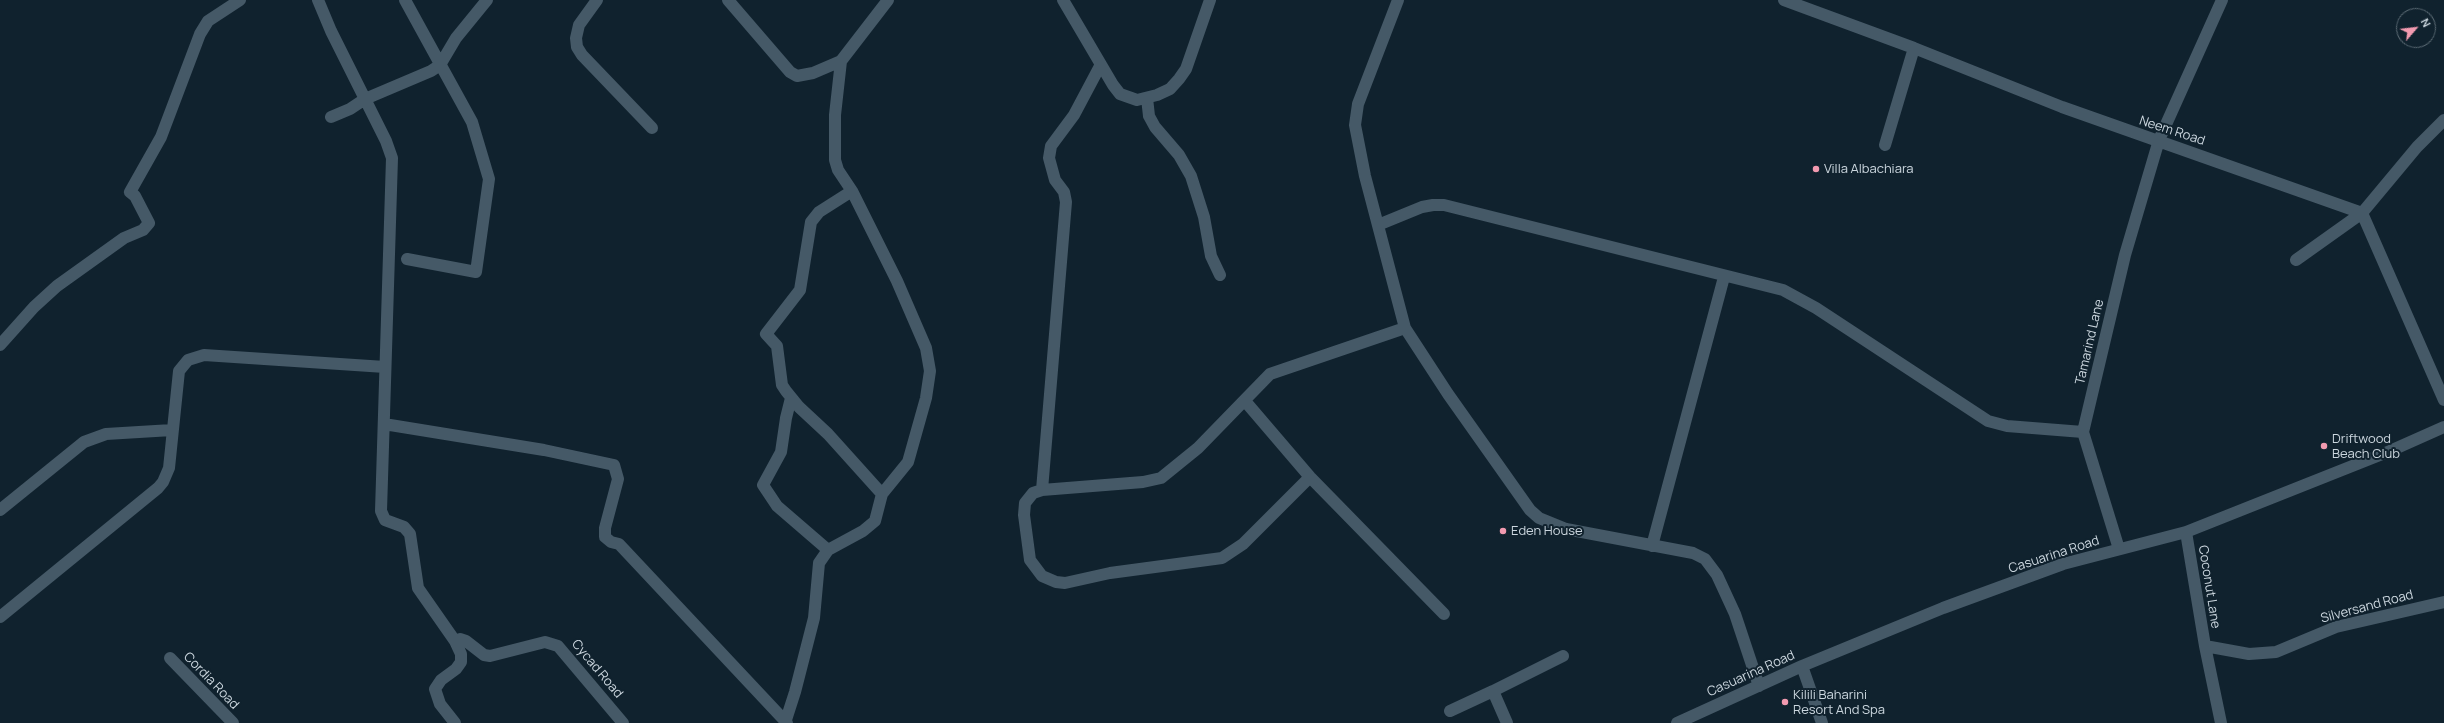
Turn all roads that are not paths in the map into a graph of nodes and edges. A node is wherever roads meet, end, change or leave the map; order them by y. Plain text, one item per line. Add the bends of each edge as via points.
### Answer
1 (240, 0) edge
2 (318, 0) edge
3 (405, 0) edge
4 (487, 0) edge
5 (728, 0) edge
6 (888, 0) edge
7 (1063, 0) edge
8 (1210, 0) edge
9 (1398, 0) edge
10 (1784, 0) edge
11 (2222, 0) edge
12 (592, 2) edge
13 (1914, 48) junction
14 (841, 61) junction
15 (440, 65) junction
16 (1100, 66) junction
17 (1147, 98) junction
18 (365, 99) junction
19 (331, 117) dead end
20 (2444, 120) edge
21 (652, 128) dead end
22 (2159, 140) junction
23 (1885, 145) dead end
24 (852, 191) junction
25 (2362, 213) junction
26 (1378, 225) junction
27 (407, 259) dead end
28 (2296, 260) dead end
29 (1220, 275) dead end
30 (1724, 276) junction
31 (1405, 328) junction
32 (0, 345) edge
33 (385, 367) junction
34 (791, 398) junction
35 (2444, 400) edge
36 (1245, 401) junction
37 (384, 424) junction
38 (2444, 427) edge
39 (172, 430) junction
40 (2083, 432) junction
41 (1310, 477) junction
42 (1042, 490) junction
43 (882, 494) junction
44 (0, 510) edge
45 (2186, 532) junction
46 (1652, 546) junction
47 (2119, 549) junction
48 (828, 550) junction
49 (2444, 602) edge
50 (1, 614) edge
51 (1444, 614) dead end
52 (455, 641) junction
53 (2205, 646) junction
54 (1563, 656) dead end
55 (170, 658) dead end
56 (1802, 666) junction
57 (1759, 686) junction
58 (1493, 691) junction
59 (1450, 712) dead end
60 (233, 723) edge
61 (455, 723) edge
62 (623, 723) edge
63 (786, 723) edge
64 (1507, 723) edge
65 (1677, 723) edge
66 (1822, 723) edge
67 (2221, 723) edge

1 - 32 street via 208,22 200,34 161,137 130,192 135,196 149,223 143,230 124,238 57,286
2 - 18 street
3 - 15 street
4 - 15 street via 456,38
5 - 14 street via 790,72 797,76 812,74
6 - 14 street
7 - 16 street
8 - 17 street via 1186,69 1170,88
9 - 26 street via 1360,98 1356,115 1357,139
10 - 13 street, Neem Road
11 - 22 street, Tamarind Lane
12 - 21 street via 579,25 577,47 582,56
13 - 22 street, Neem Road via 2062,107
13 - 23 street
14 - 24 street via 833,138 838,170
15 - 18 street
15 - 27 street via 472,122 489,179 476,272
16 - 17 street via 1120,94 1137,100
16 - 42 street via 1074,115 1052,146 1049,158 1055,180 1064,192 1066,202
17 - 29 street via 1149,116 1155,127 1191,176 1204,217 1211,256
18 - 19 street
18 - 33 street via 392,158
20 - 25 street via 2417,147
22 - 25 street, Neem Road
22 - 40 street, Tamarind Lane via 2125,255
24 - 34 street via 819,212 811,222 800,290 766,334 777,346 782,385
24 - 43 street via 897,280 926,348 930,371 926,398 908,462
25 - 28 street
25 - 35 street
26 - 30 street via 1422,207 1444,205
26 - 31 street
30 - 40 street via 1783,290 1800,299 1988,421 2007,426
30 - 46 street
31 - 36 street via 1274,372
31 - 46 street via 1448,394 1530,510 1539,518 1566,529
33 - 37 street
33 - 39 street via 195,356 179,371
34 - 43 street via 828,434
34 - 48 street via 781,452 763,485 777,506
36 - 41 street
36 - 42 street via 1198,448 1161,478 1143,482
37 - 52 street via 382,516 404,527 410,534 418,588
37 - 63 street via 544,450 614,465 618,479 605,537 619,544
38 - 45 street, Casuarina Road
39 - 44 street via 106,434 84,442
39 - 50 street via 169,468 158,488
40 - 47 street
41 - 42 street via 1243,544 1222,558 1110,573 1065,583 1042,576 1030,560 1024,515 1025,503 1033,493
41 - 51 street
43 - 48 street via 875,521 863,531
45 - 47 street, Casuarina Road
45 - 53 street, Coconut Lane
46 - 57 street via 1693,553 1711,565 1735,614
47 - 56 street, Casuarina Road via 2063,564 1986,592
48 - 63 street via 819,563 814,618
49 - 53 street, Silversand Road via 2336,627 2276,652 2249,654
52 - 61 street via 461,654 461,662 435,689 440,704
52 - 62 street, Cycad Road via 466,641 490,656 546,642 558,646
53 - 67 street, Coconut Lane
54 - 58 street
55 - 60 street, Cordia Road
56 - 57 street, Casuarina Road
56 - 66 street
57 - 65 street, Casuarina Road
58 - 59 street
58 - 64 street

